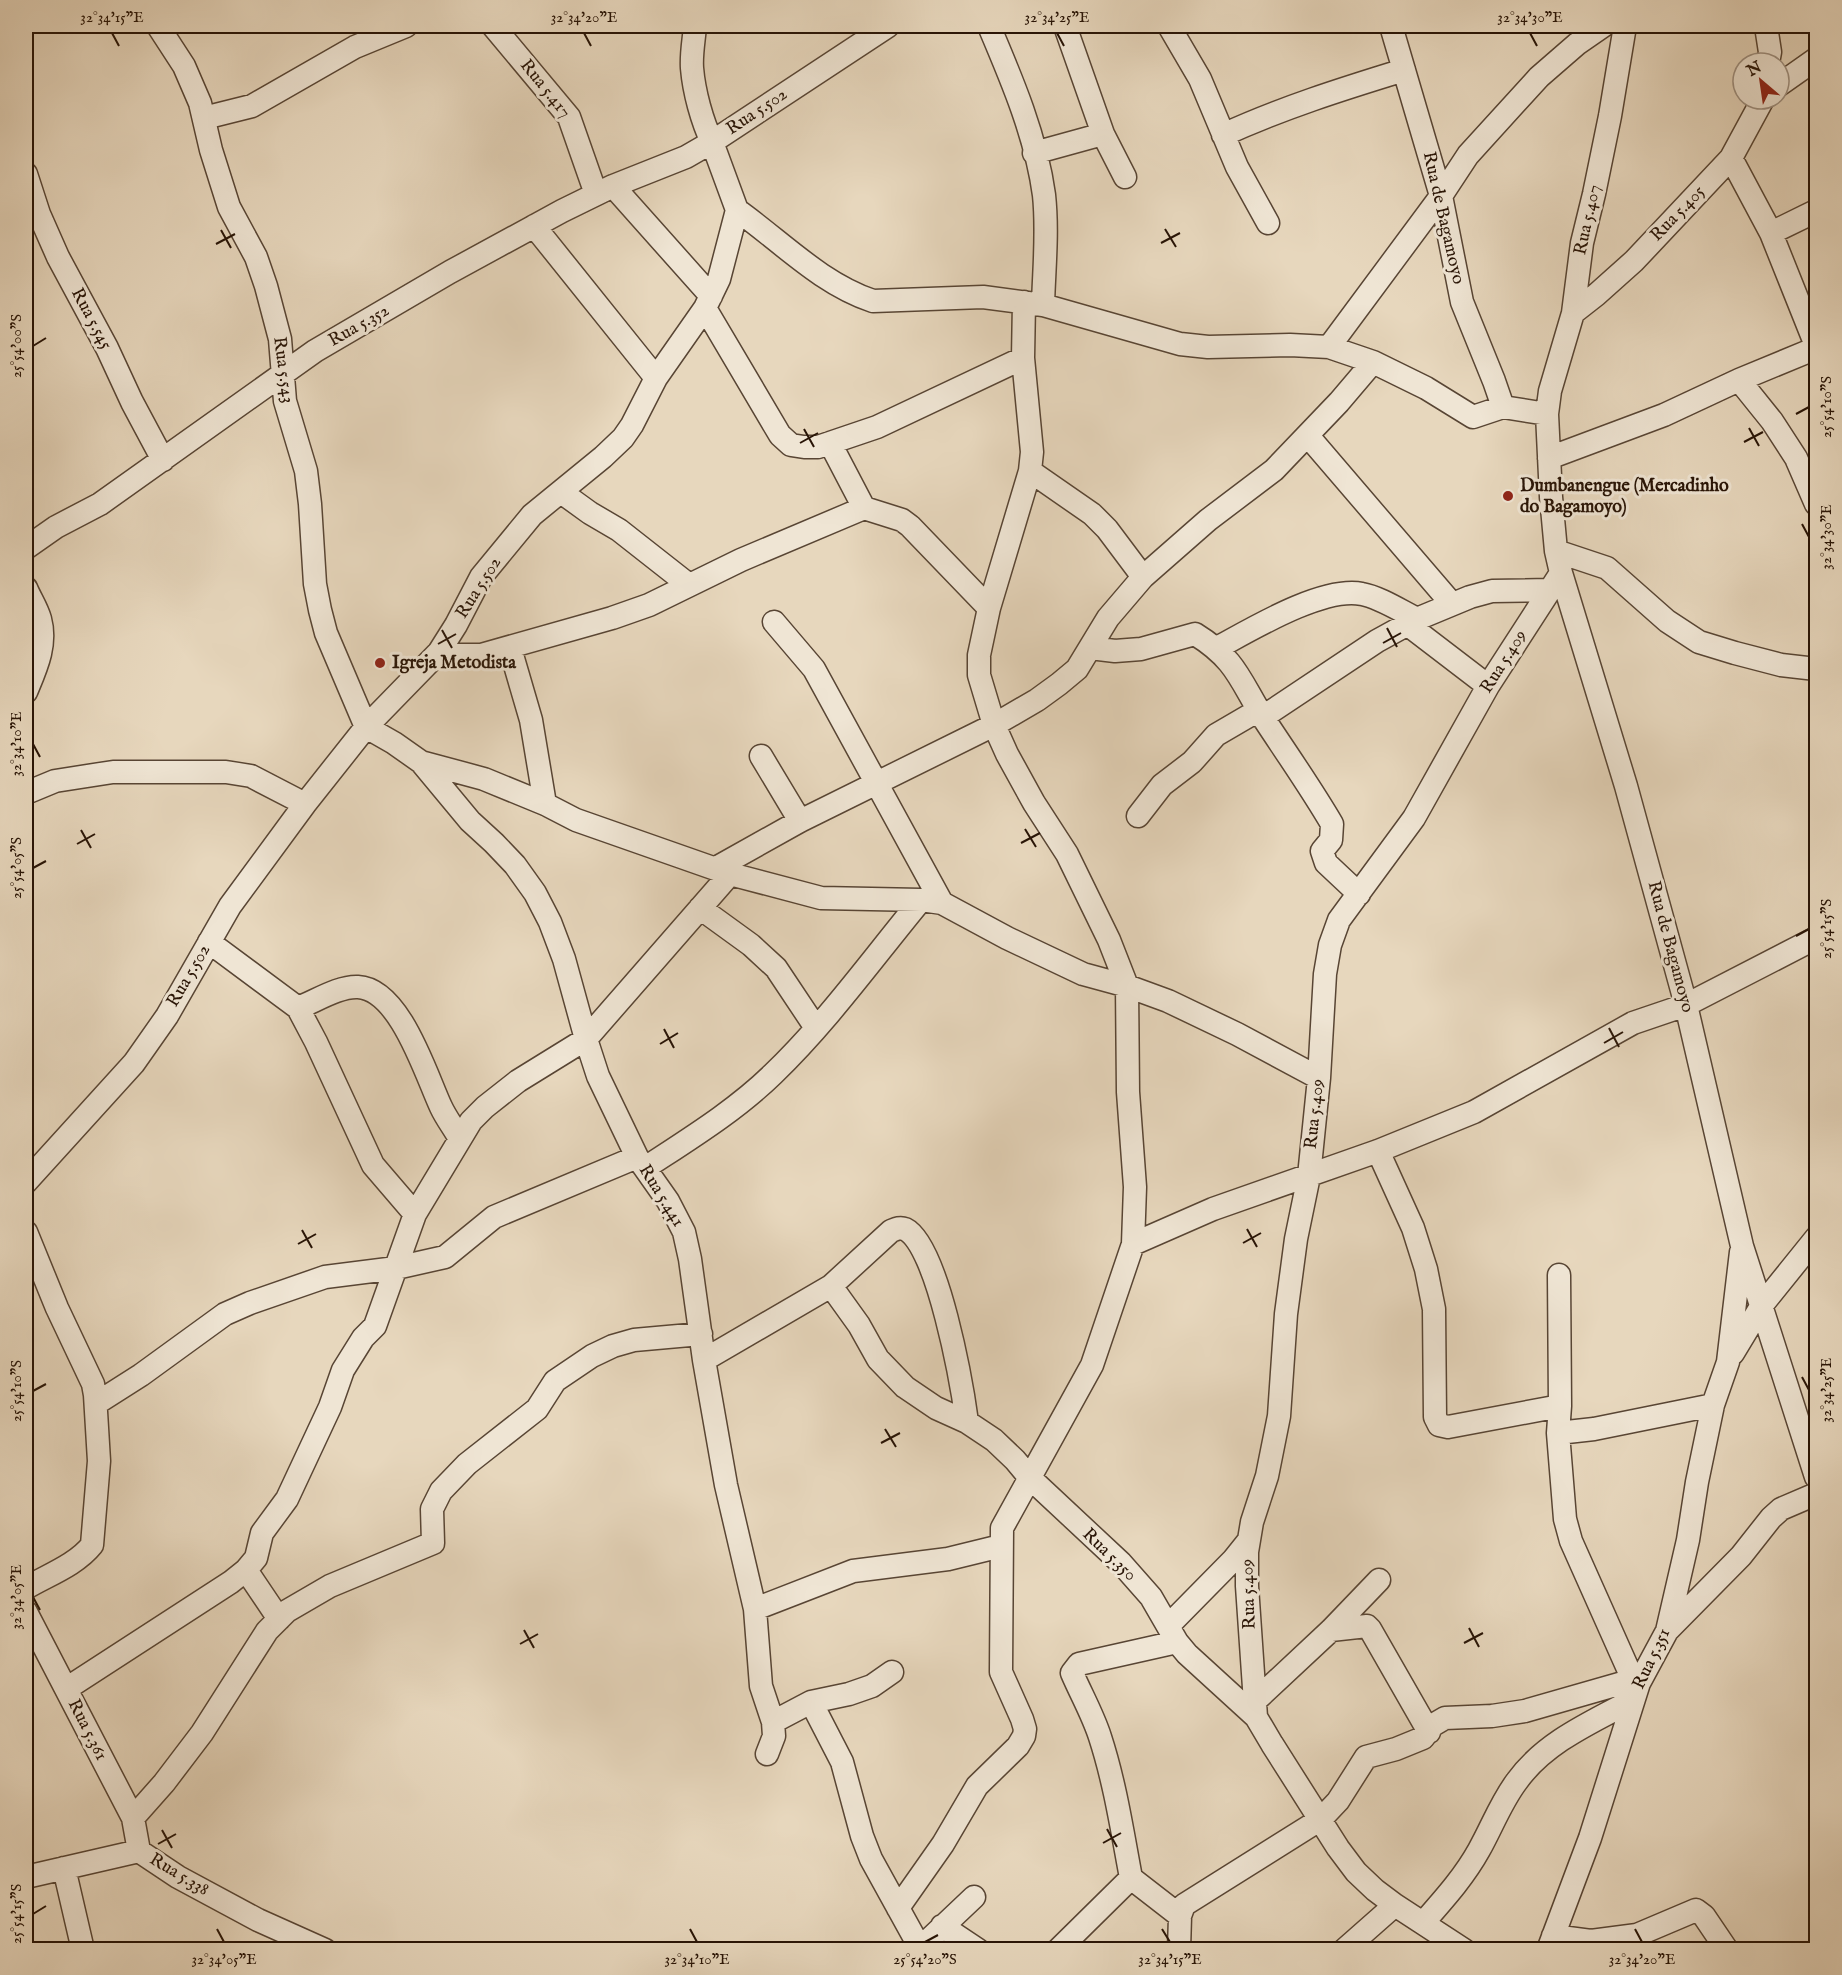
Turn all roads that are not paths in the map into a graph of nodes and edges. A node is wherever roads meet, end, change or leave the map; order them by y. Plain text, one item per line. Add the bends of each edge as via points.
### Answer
1 (159, 26) edge
2 (406, 26) edge
3 (493, 26) edge
4 (695, 26) edge
5 (888, 26) edge
6 (989, 26) edge
7 (1065, 26) edge
8 (1169, 26) edge
9 (1391, 26) edge
10 (1603, 26) edge
11 (1625, 26) edge
12 (1766, 26) edge
13 (1770, 51) edge
14 (1816, 59) edge
15 (1404, 70) junction
16 (1791, 77) edge
17 (1756, 111) edge
18 (204, 118) junction
19 (1103, 134) junction
20 (1223, 135) junction
21 (712, 142) junction
22 (1034, 153) junction
23 (1731, 158) junction
24 (26, 174) edge
25 (1125, 177) dead end
26 (605, 190) junction
27 (1442, 196) junction
28 (737, 210) junction
29 (1816, 211) edge
30 (1268, 223) dead end
31 (534, 226) junction
32 (1771, 233) junction
33 (708, 302) junction
34 (1034, 304) junction
35 (1573, 312) junction
36 (1329, 347) junction
37 (1815, 352) edge
38 (1023, 358) junction
39 (1373, 362) junction
40 (282, 374) junction
41 (656, 378) junction
42 (1739, 380) junction
43 (1503, 407) junction
44 (1547, 414) junction
45 (1308, 435) junction
46 (830, 443) junction
47 (1549, 458) junction
48 (163, 460) junction
49 (1030, 471) junction
50 (1811, 476) edge
51 (561, 492) junction
52 (1816, 504) edge
53 (864, 508) junction
54 (27, 547) edge
55 (1556, 571) junction
56 (1143, 577) junction
57 (689, 585) junction
58 (26, 588) edge
59 (1452, 604) junction
60 (989, 608) junction
61 (774, 622) dead end
62 (1412, 622) junction
63 (510, 648) junction
64 (1090, 648) junction
65 (1217, 648) junction
66 (439, 652) junction
67 (1816, 669) edge
68 (1488, 686) junction
69 (26, 692) edge
70 (1263, 717) junction
71 (994, 725) junction
72 (366, 727) junction
73 (761, 756) dead end
74 (421, 762) junction
75 (877, 783) junction
76 (26, 793) edge
77 (305, 804) junction
78 (545, 804) junction
79 (1138, 816) dead end
80 (800, 821) junction
81 (723, 871) junction
82 (1359, 894) junction
83 (932, 901) junction
84 (700, 908) junction
85 (1816, 938) edge
86 (209, 942) junction
87 (1127, 986) junction
88 (1686, 1005) junction
89 (298, 1008) junction
90 (816, 1028) junction
91 (586, 1040) junction
92 (1319, 1078) junction
93 (460, 1138) junction
94 (1378, 1151) junction
95 (641, 1163) junction
96 (1309, 1176) junction
97 (26, 1182) edge
98 (415, 1215) junction
99 (26, 1232) edge
100 (1816, 1238) edge
101 (1133, 1244) junction
102 (1742, 1246) junction
103 (396, 1268) junction
104 (1559, 1275) dead end
105 (831, 1286) junction
106 (1762, 1305) junction
107 (701, 1334) junction
108 (704, 1360) junction
109 (1728, 1362) junction
110 (97, 1403) junction
111 (1713, 1405) junction
112 (1560, 1406) junction
113 (967, 1422) junction
114 (1558, 1433) junction
115 (1813, 1448) edge
116 (1816, 1477) edge
117 (1030, 1478) junction
118 (1816, 1494) edge
119 (1249, 1540) junction
120 (1001, 1546) junction
121 (246, 1570) junction
122 (1379, 1580) dead end
123 (26, 1588) edge
124 (755, 1609) junction
125 (26, 1612) edge
126 (279, 1619) junction
127 (1331, 1630) junction
128 (1667, 1631) junction
129 (1172, 1634) junction
130 (892, 1672) dead end
131 (1635, 1687) junction
132 (66, 1689) junction
133 (811, 1702) junction
134 (1256, 1709) junction
135 (773, 1722) junction
136 (1429, 1732) junction
137 (767, 1754) dead end
138 (133, 1818) junction
139 (1321, 1819) junction
140 (138, 1851) junction
141 (64, 1868) junction
142 (26, 1877) edge
143 (1131, 1878) junction
144 (974, 1897) dead end
145 (1395, 1905) junction
146 (898, 1908) junction
147 (1180, 1916) junction
148 (1423, 1923) junction
149 (942, 1926) junction
150 (1551, 1943) edge
151 (1352, 1946) edge
152 (918, 1948) edge
153 (83, 1950) edge
154 (325, 1950) edge
155 (978, 1950) edge
156 (1058, 1950) edge
157 (1179, 1950) edge
158 (1464, 1950) edge
159 (1726, 1950) edge

1 - 18 street, Rua 5.543 via 184,66
2 - 18 street via 355,47 252,106
3 - 26 street, Rua 5.417 via 569,117
4 - 21 street via 693,77
5 - 21 street, Rua 5.502
6 - 22 street via 1016,87
7 - 19 street
8 - 20 street via 1200,79
9 - 15 street, Rua de Bagamoyo
10 - 27 street via 1539,77 1468,155
11 - 35 street, Rua 5.407 via 1582,243
12 - 13 street
14 - 16 street
15 - 20 street via 1323,94
15 - 27 street, Rua de Bagamoyo
17 - 23 street, Rua 5.405
18 - 40 street, Rua 5.543 via 229,207 256,256 266,286 280,339
19 - 22 street
19 - 25 street
20 - 30 street
21 - 26 street, Rua 5.352 via 686,157
21 - 28 street, Rua 5.502
22 - 34 street via 1044,195 1046,240
23 - 32 street
23 - 35 street, Rua 5.405 via 1634,261
24 - 48 street, Rua 5.545 via 58,257
26 - 31 street, Rua 5.352
26 - 33 street
27 - 36 street
27 - 43 street, Rua de Bagamoyo via 1462,302
28 - 33 street, Rua 5.502 via 719,279
28 - 34 street via 828,281 857,296 873,301 983,297
29 - 32 street
31 - 40 street, Rua 5.352 via 315,351
31 - 41 street
32 - 37 street via 1815,343
33 - 41 street, Rua 5.502
33 - 46 street via 780,435 790,445 818,447
34 - 36 street via 1180,344
34 - 38 street
35 - 44 street, Rua 5.407
36 - 39 street
37 - 42 street
38 - 46 street via 877,427
38 - 49 street via 1032,452
39 - 43 street via 1473,417
39 - 45 street
40 - 48 street, Rua 5.352
40 - 72 street, Rua 5.543 via 285,401 306,471 320,610
41 - 51 street, Rua 5.502 via 623,438
42 - 47 street via 1664,415
42 - 50 street
43 - 44 street
44 - 47 street, Rua de Bagamoyo
45 - 56 street via 1274,470 1208,520
45 - 59 street
46 - 53 street
47 - 55 street, Rua de Bagamoyo
48 - 54 street, Rua 5.352 via 100,504
49 - 56 street via 1092,513
49 - 60 street
50 - 52 street
51 - 57 street via 619,530
51 - 66 street, Rua 5.502 via 532,515 482,577
53 - 57 street
53 - 60 street via 910,526
55 - 59 street
55 - 67 street via 1607,568 1667,621 1699,642 1781,665
55 - 68 street, Rua 5.409
55 - 88 street, Rua de Bagamoyo via 1626,786
56 - 64 street via 1108,618
57 - 63 street via 649,605
58 - 69 street via 40,619 42,641 41,657
59 - 62 street
60 - 71 street via 979,675
61 - 75 street via 814,669
62 - 65 street via 1365,594 1335,593
62 - 68 street
62 - 70 street
63 - 66 street via 481,655
63 - 78 street via 531,720
64 - 65 street via 1141,649 1196,634
64 - 71 street via 1077,669 1059,684
65 - 70 street via 1238,671
66 - 72 street, Rua 5.502
68 - 82 street, Rua 5.409 via 1414,818
70 - 79 street via 1252,714 1216,735 1192,762 1162,785
70 - 82 street via 1332,824 1331,840 1322,851 1326,863
71 - 75 street
71 - 87 street via 1034,803 1066,854
72 - 74 street
72 - 77 street, Rua 5.502
73 - 80 street
74 - 78 street via 484,779
74 - 91 street, Rua 5.441 via 470,821 514,865 534,893 564,959
75 - 80 street
75 - 83 street
76 - 77 street via 55,781 113,772 226,772 250,776
77 - 86 street, Rua 5.502 via 230,906
78 - 81 street via 576,820
80 - 81 street
81 - 83 street via 821,898
81 - 84 street
82 - 92 street, Rua 5.409 via 1339,920 1330,945 1324,974
83 - 87 street via 1083,974
83 - 90 street
84 - 90 street via 776,968
84 - 91 street
85 - 88 street
86 - 89 street
86 - 97 street, Rua 5.502 via 167,1016 134,1063
87 - 92 street via 1227,1029
87 - 101 street via 1128,1092 1135,1187
88 - 94 street via 1634,1023 1474,1112
88 - 102 street, Rua de Bagamoyo
89 - 93 street via 348,987 371,989 401,1020 441,1107
89 - 98 street via 373,1165
90 - 95 street via 773,1074 712,1124
91 - 93 street via 518,1081 485,1107
91 - 95 street, Rua 5.441 via 598,1076
92 - 96 street, Rua 5.409
93 - 98 street
94 - 96 street
94 - 112 street via 1413,1228 1426,1269 1434,1309 1435,1417 1439,1425 1448,1427
95 - 103 street via 494,1217 445,1257
95 - 107 street, Rua 5.441 via 684,1232
96 - 101 street via 1213,1209
96 - 119 street, Rua 5.409 via 1286,1314 1279,1416
98 - 103 street
99 - 110 street via 93,1384
100 - 106 street
101 - 117 street via 1092,1365
102 - 106 street, Rua de Bagamoyo
102 - 109 street
103 - 110 street via 325,1277 250,1302 225,1314
103 - 121 street via 375,1326 343,1370 287,1499 262,1533 256,1558
104 - 112 street
105 - 108 street
105 - 113 street, Rua 5.350 via 878,1359 905,1387 936,1408
105 - 113 street via 891,1231 907,1230 936,1280 961,1378
106 - 109 street
106 - 115 street, Rua de Bagamoyo
107 - 108 street, Rua 5.441
107 - 126 street via 634,1340 592,1356 555,1381 537,1409 467,1464 441,1491 432,1509 433,1543 330,1586
108 - 124 street, Rua 5.441 via 726,1485
109 - 111 street, Rua 5.351
110 - 123 street via 99,1461 92,1545 74,1561
111 - 114 street
111 - 128 street, Rua 5.351
112 - 114 street
113 - 117 street, Rua 5.350 via 994,1440
114 - 131 street via 1570,1540
115 - 116 street, Rua de Bagamoyo
117 - 120 street via 1002,1528
117 - 129 street, Rua 5.350 via 1121,1563 1151,1597
118 - 128 street via 1781,1509 1771,1518 1741,1556
119 - 129 street
119 - 134 street, Rua 5.409 via 1247,1586
120 - 124 street via 948,1559 853,1571
120 - 146 street via 1001,1672 1022,1719 1024,1736 977,1786
121 - 126 street
121 - 132 street
122 - 127 street
124 - 135 street, Rua 5.441 via 761,1686
125 - 132 street, Rua 5.361
126 - 138 street via 267,1631 202,1733
127 - 134 street
127 - 136 street via 1367,1626 1370,1629
128 - 131 street, Rua 5.351
129 - 134 street, Rua 5.350 via 1187,1654
129 - 143 street via 1079,1664 1072,1673 1106,1757
130 - 133 street via 872,1686
131 - 136 street via 1525,1711 1445,1718
131 - 148 street via 1566,1736 1517,1780 1461,1880
131 - 150 street, Rua 5.351 via 1590,1838
132 - 138 street, Rua 5.361
133 - 135 street
133 - 146 street via 842,1762 871,1859
134 - 139 street, Rua 5.350 via 1272,1744
135 - 137 street, Rua 5.441 via 774,1736
136 - 139 street via 1414,1742 1366,1757 1338,1801
138 - 140 street, Rua 5.361
139 - 145 street, Rua 5.350 via 1356,1872
139 - 147 street via 1184,1905
140 - 141 street, Rua 5.338
140 - 154 street, Rua 5.338 via 258,1920
141 - 142 street, Rua 5.338
141 - 153 street
143 - 147 street
143 - 156 street
144 - 149 street
145 - 148 street, Rua 5.350
145 - 151 street
146 - 152 street
147 - 157 street
148 - 158 street, Rua 5.350
149 - 152 street
149 - 155 street
150 - 159 street via 1637,1935 1696,1910

